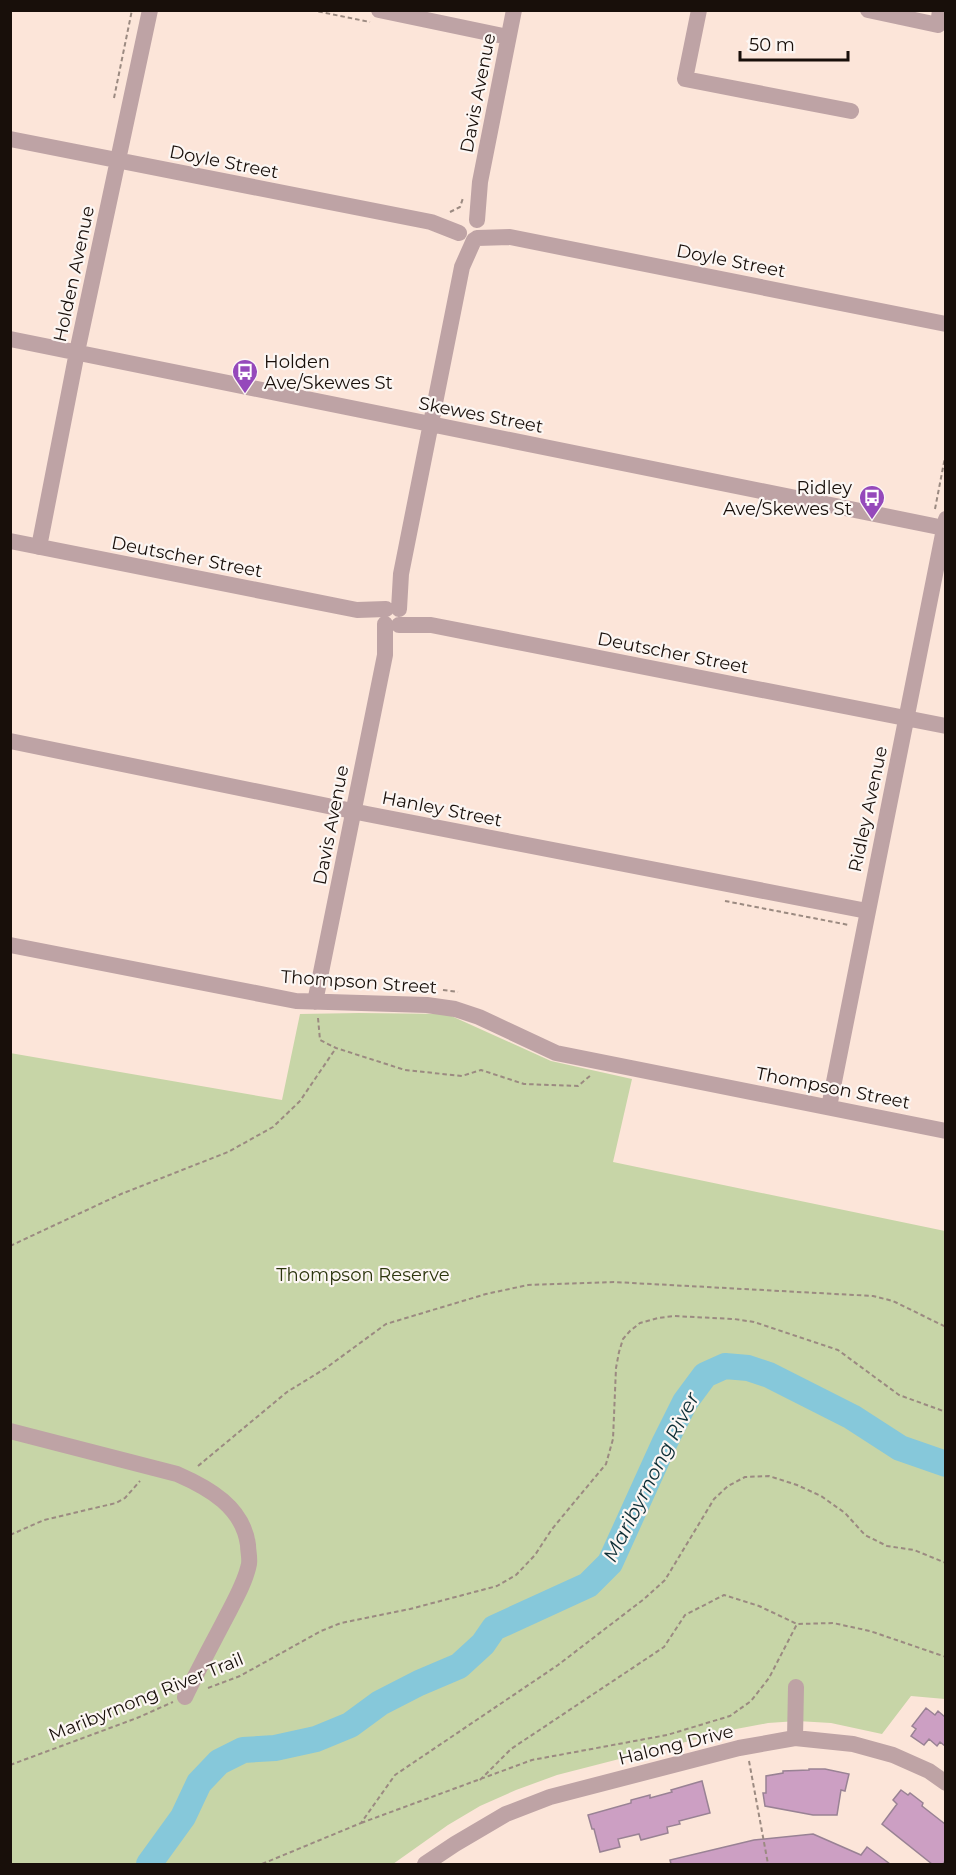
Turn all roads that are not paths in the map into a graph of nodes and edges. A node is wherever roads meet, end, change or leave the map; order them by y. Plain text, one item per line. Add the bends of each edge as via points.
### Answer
1 (150, 10) edge
2 (380, 10) edge
3 (514, 10) edge
4 (699, 10) edge
5 (868, 10) edge
6 (940, 10) edge
7 (508, 37) junction
8 (851, 111) dead end
9 (10, 139) edge
10 (118, 161) junction
11 (469, 229) junction
12 (945, 324) edge
13 (10, 339) edge
14 (78, 352) junction
15 (431, 425) junction
16 (945, 524) edge
17 (10, 541) edge
18 (39, 547) junction
19 (392, 617) junction
20 (907, 719) junction
21 (945, 726) edge
22 (10, 741) edge
23 (354, 811) junction
24 (867, 911) junction
25 (10, 945) edge
26 (314, 1011) junction
27 (829, 1107) junction
28 (945, 1131) edge
29 (10, 1431) edge
30 (796, 1688) dead end
31 (184, 1697) road end
32 (795, 1738) junction
33 (945, 1782) edge
34 (425, 1864) edge

1 - 10 street, Holden Avenue
2 - 7 street
3 - 7 street, Davis Avenue
4 - 8 street via 685,79
5 - 6 street via 938,25
7 - 11 street, Davis Avenue
9 - 10 street, Doyle Street
10 - 11 street, Doyle Street
10 - 14 street, Holden Avenue
11 - 12 street, Doyle Street
11 - 15 street, Davis Avenue
13 - 14 street, Skewes Street
14 - 15 street, Skewes Street
14 - 18 street, Holden Avenue
15 - 16 street, Skewes Street
15 - 19 street, Davis Avenue
16 - 20 street, Ridley Avenue
17 - 18 street, Deutscher Street
18 - 19 street, Deutscher Street
19 - 20 street, Deutscher Street
19 - 23 street, Davis Avenue
20 - 21 street, Deutscher Street
20 - 24 street, Ridley Avenue
22 - 23 street, Hanley Street
23 - 24 street, Hanley Street
23 - 26 street, Davis Avenue
24 - 27 street, Ridley Avenue
25 - 26 street, Thompson Street via 296,1001
26 - 27 street, Thompson Street via 427,1005 455,1009 556,1053
27 - 28 street, Thompson Street
29 - 31 street via 184,1478 230,1506 243,1526 249,1563 234,1601
30 - 32 street
32 - 33 street, Halong Drive via 854,1744 892,1755
32 - 34 street, Halong Drive via 739,1748 550,1797 506,1814

